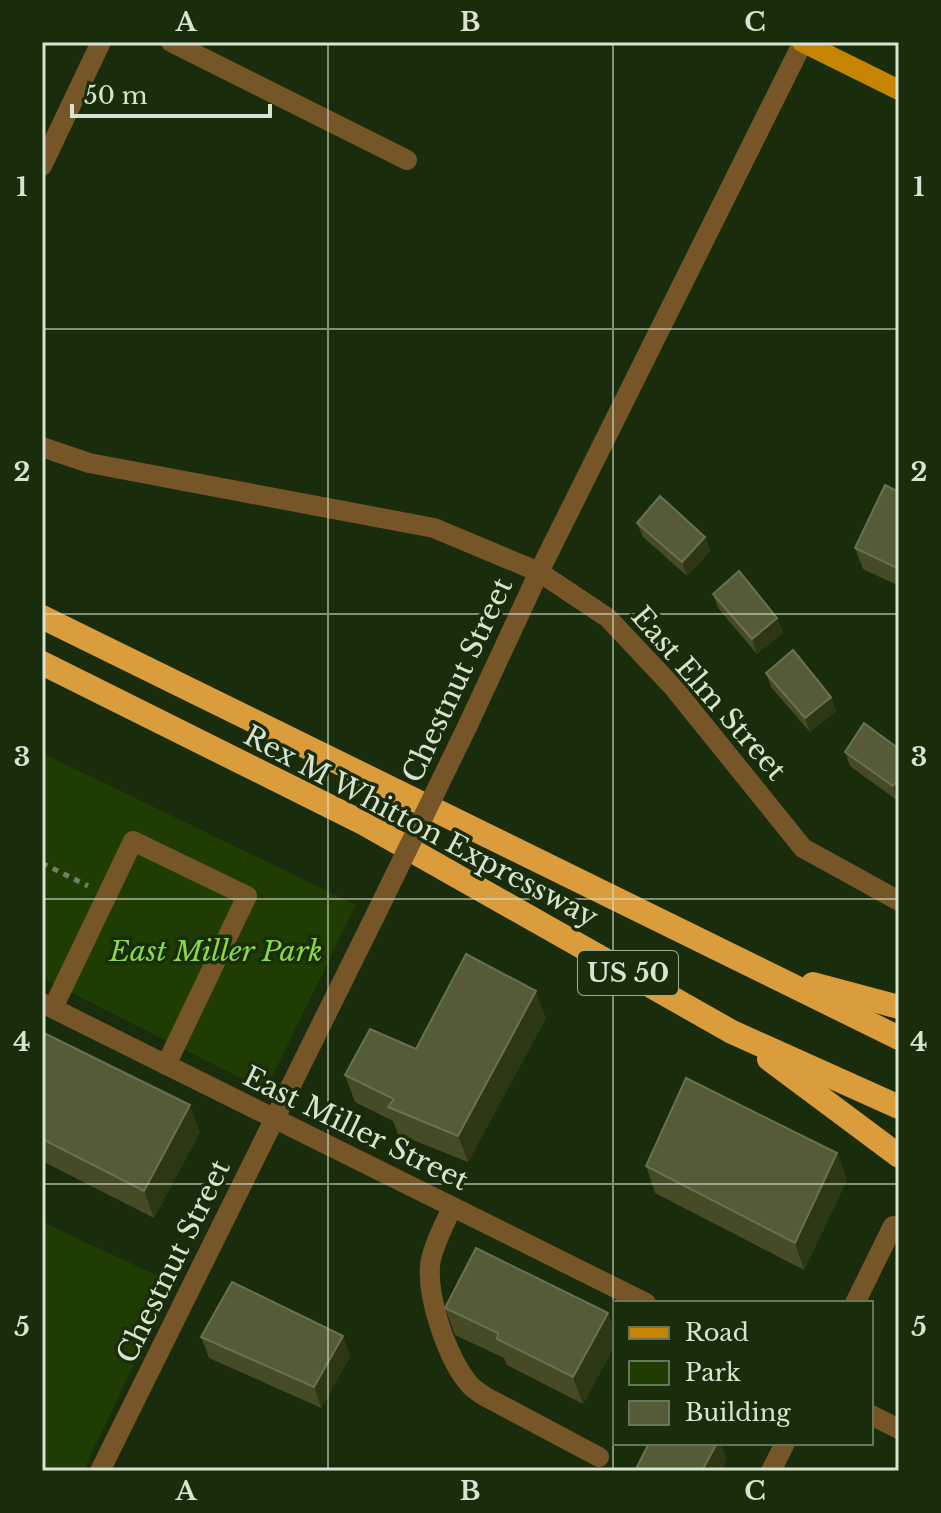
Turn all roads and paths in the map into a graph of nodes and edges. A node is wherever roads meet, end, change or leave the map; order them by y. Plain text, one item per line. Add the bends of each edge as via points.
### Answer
1 (101, 42) edge
2 (171, 42) edge
3 (803, 42) edge
4 (899, 90) edge
5 (407, 160) dead end
6 (42, 166) edge
7 (42, 447) edge
8 (539, 572) junction
9 (42, 617) edge
10 (42, 663) edge
11 (42, 863) edge
12 (107, 895) junction
13 (899, 901) edge
14 (757, 969) junction
15 (47, 1006) edge
16 (899, 1007) edge
17 (732, 1032) junction
18 (899, 1038) edge
19 (166, 1065) junction
20 (899, 1107) edge
21 (274, 1119) junction
22 (899, 1156) edge
23 (452, 1207) junction
24 (893, 1226) dead end
25 (642, 1301) edge
26 (856, 1301) edge
27 (873, 1416) edge
28 (899, 1429) edge
29 (784, 1445) edge
30 (599, 1457) dead end
31 (100, 1471) edge
32 (771, 1471) edge

1 - 6 street
2 - 5 street
3 - 4 main road
3 - 8 street, Chestnut Street
7 - 8 street, East Elm Street via 89,463 434,528
8 - 13 street, East Elm Street via 608,618 673,687 803,848
8 - 21 street, Chestnut Street, bridge
9 - 14 highway, Rex M Whitton Expressway / US 50
10 - 17 highway, Rex M Whitton Expressway / US 50 via 365,824
11 - 12 path
12 - 15 street
12 - 19 street via 133,841 247,896
14 - 16 highway
14 - 18 highway, Rex M Whitton Expressway / US 50
15 - 19 street, East Miller Street
17 - 20 highway, Rex M Whitton Expressway / US 50
17 - 22 highway
19 - 21 street, East Miller Street
21 - 23 street, East Miller Street
21 - 31 street, Chestnut Street
23 - 25 street, East Miller Street
23 - 30 street via 431,1261 431,1277 435,1307 456,1365 471,1387 486,1397
24 - 26 street
27 - 28 street
29 - 32 street

